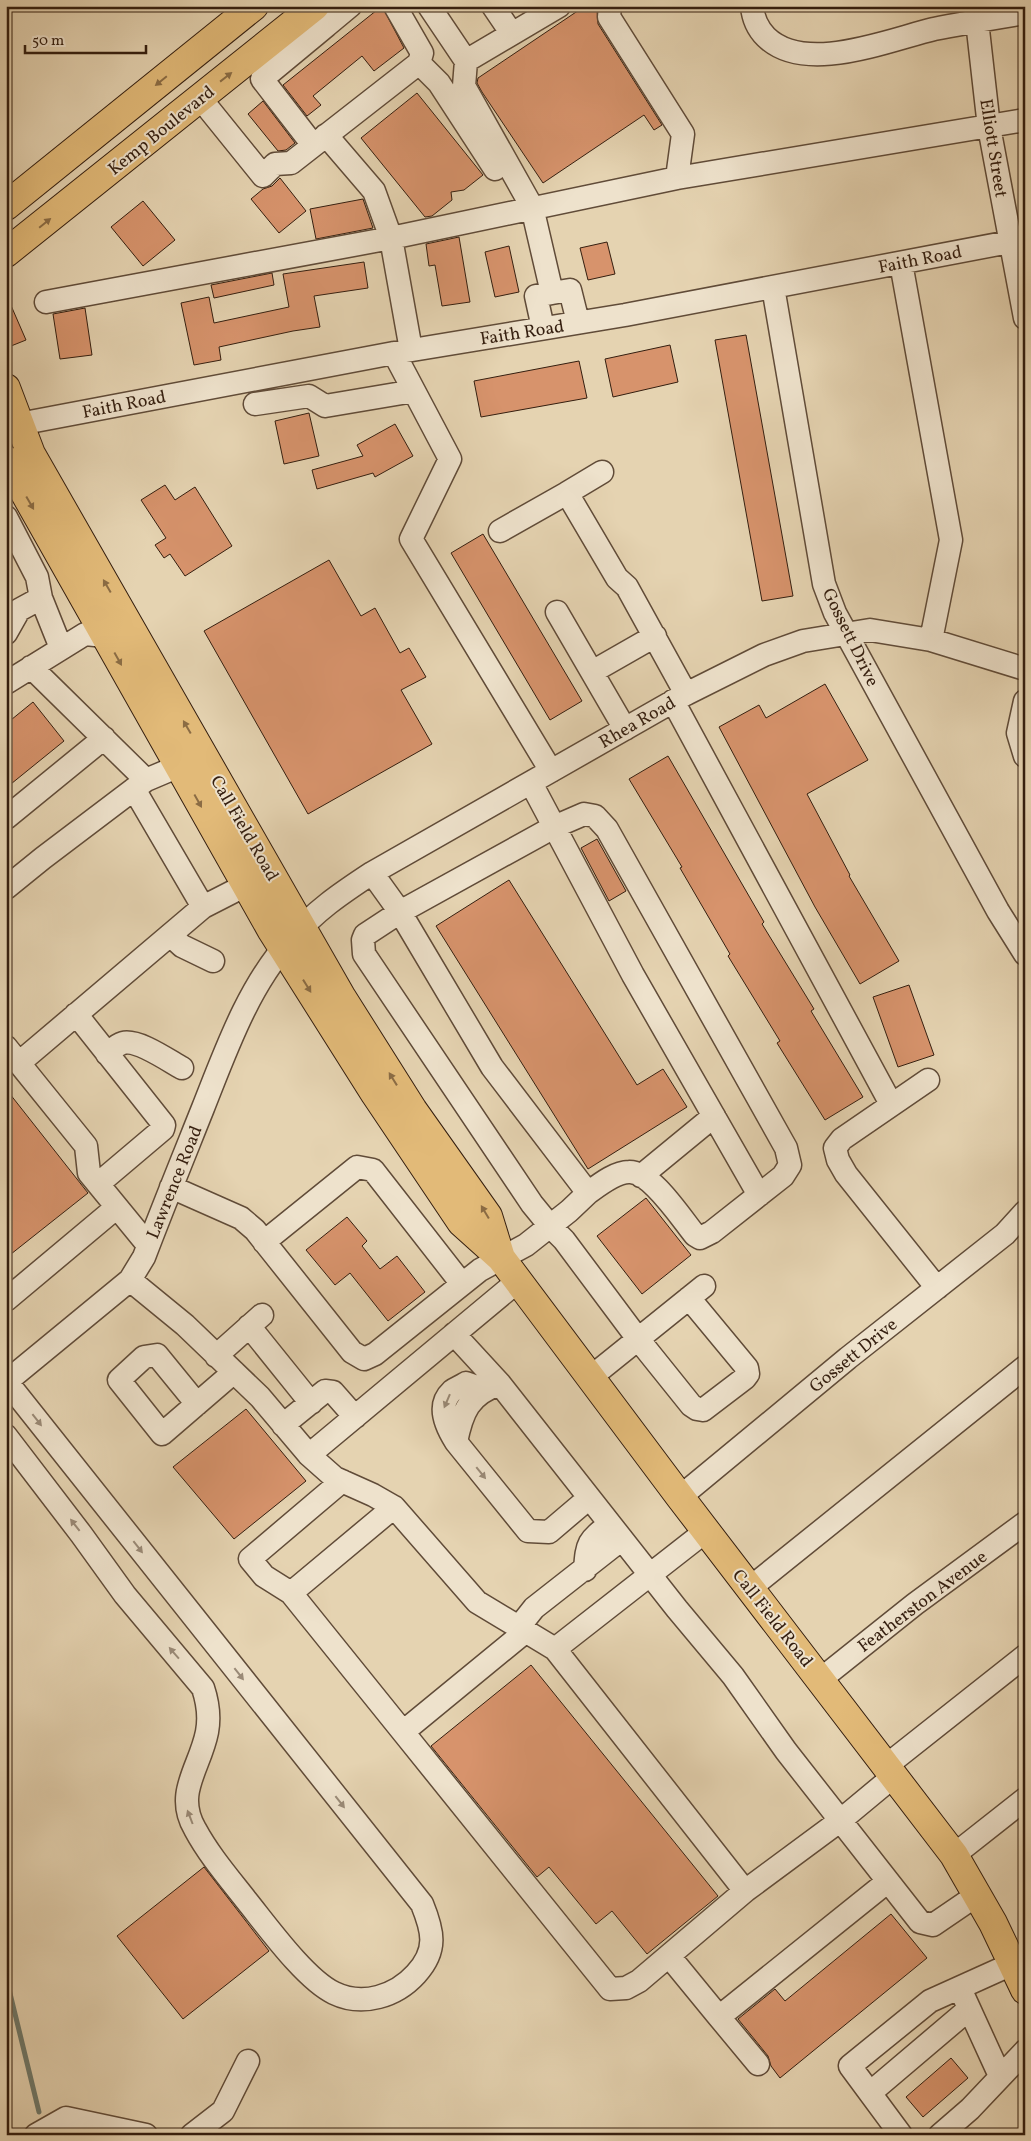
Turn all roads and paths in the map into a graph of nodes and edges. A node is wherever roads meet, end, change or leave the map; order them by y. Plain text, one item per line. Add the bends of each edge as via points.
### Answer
1 (254, 6) edge
2 (350, 6) edge
3 (394, 6) edge
4 (429, 6) edge
5 (493, 6) edge
6 (610, 6) edge
7 (752, 6) edge
8 (557, 7) edge
9 (318, 13) edge
10 (1025, 13) edge
11 (977, 14) edge
12 (512, 34) junction
13 (466, 60) junction
14 (419, 63) junction
15 (254, 70) junction
16 (200, 98) junction
17 (1025, 120) edge
18 (989, 127) junction
19 (320, 140) junction
20 (72, 152) junction
21 (677, 178) junction
22 (6, 188) edge
23 (6, 206) edge
24 (524, 209) junction
25 (391, 238) junction
26 (1017, 240) edge
27 (6, 253) edge
28 (901, 263) junction
29 (773, 287) junction
30 (552, 293) junction
31 (46, 302) dead end
32 (1025, 318) edge
33 (578, 322) junction
34 (543, 328) junction
35 (402, 352) junction
36 (285, 374) junction
37 (6, 388) edge
38 (414, 391) junction
39 (290, 399) junction
40 (254, 404) dead end
41 (19, 424) junction
42 (6, 460) edge
43 (602, 472) dead end
44 (567, 493) junction
45 (6, 517) edge
46 (500, 531) dead end
47 (12, 544) edge
48 (41, 598) junction
49 (558, 612) dead end
50 (116, 629) junction
51 (6, 633) edge
52 (846, 634) junction
53 (655, 636) junction
54 (931, 640) junction
55 (61, 648) junction
56 (31, 667) junction
57 (1025, 669) edge
58 (592, 672) junction
59 (6, 683) edge
60 (680, 698) junction
61 (1025, 701) edge
62 (625, 729) junction
63 (104, 738) junction
64 (1025, 756) edge
65 (204, 757) junction
66 (179, 766) junction
67 (551, 771) junction
68 (531, 783) junction
69 (140, 784) junction
70 (8, 812) edge
71 (554, 827) junction
72 (372, 873) junction
73 (246, 885) junction
74 (6, 888) edge
75 (203, 907) junction
76 (400, 912) junction
77 (170, 935) junction
78 (291, 939) junction
79 (1025, 954) edge
80 (213, 961) dead end
81 (76, 1014) junction
82 (106, 1054) junction
83 (13, 1055) edge
84 (182, 1068) dead end
85 (928, 1080) dead end
86 (891, 1104) junction
87 (714, 1116) junction
88 (641, 1176) junction
89 (98, 1184) junction
90 (171, 1188) junction
91 (588, 1193) junction
92 (759, 1195) junction
93 (117, 1207) junction
94 (1025, 1212) edge
95 (550, 1226) junction
96 (264, 1242) junction
97 (148, 1245) junction
98 (500, 1258) junction
99 (130, 1280) junction
100 (518, 1281) junction
101 (462, 1284) junction
102 (937, 1288) junction
103 (6, 1300) edge
104 (454, 1334) junction
105 (638, 1339) junction
106 (216, 1356) junction
107 (1025, 1367) edge
108 (234, 1372) junction
109 (591, 1377) junction
110 (7, 1382) edge
111 (492, 1386) junction
112 (310, 1402) junction
113 (197, 1404) dead end
114 (355, 1417) junction
115 (283, 1425) junction
116 (6, 1436) edge
117 (309, 1456) junction
118 (342, 1481) junction
119 (680, 1497) junction
120 (589, 1498) junction
121 (394, 1507) junction
122 (1025, 1523) edge
123 (706, 1531) junction
124 (616, 1532) junction
125 (650, 1575) junction
126 (750, 1588) junction
127 (291, 1593) junction
128 (522, 1629) junction
129 (555, 1649) junction
130 (1025, 1656) edge
131 (821, 1679) junction
132 (403, 1732) junction
133 (890, 1771) junction
134 (1025, 1799) edge
135 (841, 1820) junction
136 (954, 1855) junction
137 (887, 1882) junction
138 (746, 1891) junction
139 (976, 1894) junction
140 (669, 1956) junction
141 (1012, 1964) junction
142 (959, 1988) junction
143 (1025, 1990) edge
144 (969, 2009) junction
145 (720, 2017) junction
146 (1025, 2051) edge
147 (248, 2061) dead end
148 (758, 2064) dead end
149 (996, 2080) junction
150 (870, 2093) junction
151 (36, 2135) edge
152 (146, 2135) edge
153 (192, 2135) edge
154 (901, 2135) edge
155 (923, 2135) edge
156 (940, 2135) edge

1 -> 20 main road
2 - 9 street
3 - 14 street via 422,53
4 - 13 street
5 - 12 street
6 - 21 street via 609,18 683,134
7 - 11 street via 760,31 776,46 808,54 839,53 936,29
8 - 12 street
9 - 15 main road, Kemp Boulevard
10 - 11 street
11 - 18 street, Elliott Street
12 - 13 street
13 - 24 street via 464,86
14 - 19 street
14 - 24 street via 439,83
16 -> 15 main road, Kemp Boulevard
15 - 19 street
16 - 19 street via 262,176 275,164 290,163
27 -> 16 main road, Kemp Boulevard
17 - 18 street
18 - 21 street
18 - 26 street, Elliott Street
19 - 25 street via 374,191
20 - 22 main road via 38,164
20 - 23 main road
21 - 24 street
24 - 25 street
24 - 30 street
25 - 31 street
25 - 35 street
26 - 28 street, Faith Road
26 - 32 street, Elliott Street
28 - 29 street, Faith Road
28 - 54 street via 951,540
29 - 33 street, Faith Road
29 - 52 street, Gossett Drive via 824,584
30 - 33 street via 570,290
30 - 34 street via 536,296
33 - 34 street, Faith Road
34 - 35 street, Faith Road
35 - 36 street, Faith Road
35 - 38 street
36 - 39 street
36 - 41 street, Faith Road
37 - 41 main road, Call Field Road
38 - 39 street via 325,406 309,396
38 - 67 street via 450,459 411,539
39 - 40 street
50 -> 41 main road, Call Field Road
42 -> 50 main road, Call Field Road
43 - 44 street
44 - 46 street
44 - 53 street
45 - 47 street
47 - 48 street via 37,577
48 - 51 street via 19,610
48 - 55 street
49 - 58 street
50 - 55 street via 85,634
65 -> 50 main road, Call Field Road
50 -> 66 main road, Call Field Road
52 - 54 street, Rhea Road via 870,630
52 - 60 street, Rhea Road via 804,641 764,655
52 - 79 street, Gossett Drive via 998,911
53 - 58 street
53 - 60 street
54 - 57 street, Rhea Road
55 - 56 street
56 - 59 street
56 - 63 street
58 - 62 street
60 - 62 street, Rhea Road
60 - 86 street
61 - 64 street via 1018,732
62 - 67 street, Rhea Road
63 - 69 street
63 - 70 street
65 - 66 main road
65 - 78 main road, Call Field Road
66 - 69 street
66 -> 73 main road, Call Field Road
67 - 68 street, Rhea Road
68 - 71 street
68 - 72 street, Rhea Road
69 - 74 street
69 - 75 street
71 - 76 street
71 - 87 street via 633,975
71 - 92 street via 584,814 595,816 607,830 786,1148 788,1170
72 - 76 street
72 - 78 street, Rhea Road via 325,904
73 - 75 street
73 - 78 main road, Call Field Road
75 - 77 street
76 - 91 street via 492,1067
76 - 95 street via 365,935 364,954
77 - 80 street via 182,946
77 - 81 street
78 - 90 street, Lawrence Road via 250,1001 229,1042
78 - 98 main road, Call Field Road via 375,1094 461,1222
81 - 82 street
81 - 83 street
82 - 84 street via 125,1042 146,1048
82 - 89 street via 164,1125
83 - 89 street via 86,1146 89,1173
85 - 86 street
86 - 102 street via 835,1148 846,1174
87 - 88 street
87 - 92 street
88 - 91 street via 628,1172
88 - 92 street via 656,1186 694,1235 700,1238 707,1236
89 - 93 street
90 - 96 street via 241,1218
90 - 97 street, Lawrence Road
91 - 95 street
93 - 97 street
93 - 103 street
94 - 102 street, Gossett Drive via 1005,1234
95 - 98 street via 526,1245
95 - 105 street
96 - 101 street via 352,1352 364,1359
96 - 101 street via 357,1167 372,1170
97 - 99 street, Lawrence Road
98 - 100 main road, Call Field Road
98 - 101 street
99 - 106 street via 185,1325
99 - 110 street, Lawrence Road
100 - 104 street
100 - 109 main road, Call Field Road
102 - 119 street, Gossett Drive
104 - 111 street
104 - 114 street
105 - 105 street via 696,1292 748,1368 745,1378 709,1407 696,1409
105 - 109 street
106 - 108 street
106 - 112 street via 256,1321
107 - 126 street
108 - 113 street
108 - 115 street
109 - 119 main road, Call Field Road
110 -> 116 street via 422,1904 432,1928 430,1952 421,1969 406,1985 375,1999 335,1994 280,1942 214,1859 194,1828 186,1804 189,1783 207,1732 209,1706 203,1688 125,1595
111 - 120 street
111 -> 120 street via 466,1408 456,1442 528,1531 549,1532
112 - 114 street via 325,1391 333,1392
112 - 115 street
114 - 117 street
115 - 117 street
117 - 118 street
118 - 121 street
118 - 127 street via 250,1558 264,1576
119 - 123 main road, Call Field Road
120 - 124 street
121 - 127 street
121 - 128 street via 477,1602
122 - 131 street, Featherston Avenue
123 - 125 street
123 - 126 main road, Call Field Road
124 - 125 street
124 - 128 street via 585,1570 534,1608
125 - 129 street
125 - 135 street via 733,1676 786,1751
126 - 131 main road, Call Field Road
127 - 132 street
128 - 129 street
128 - 132 street
129 - 138 street
130 - 133 street
131 - 133 main road, Call Field Road
132 - 140 street via 610,1989 626,1988 639,1981
133 - 135 street
133 - 136 main road, Call Field Road
134 - 136 street
135 - 137 street
135 - 138 street
136 - 139 main road, Call Field Road
137 - 139 street via 920,1922 933,1925
137 - 145 street
138 - 140 street
139 - 141 main road, Call Field Road
140 - 145 street
141 - 142 street
141 - 143 main road, Call Field Road
142 - 144 street
142 - 150 street via 930,2000 850,2066
144 - 149 street
144 - 150 street
145 - 148 street
146 - 149 street
147 - 153 street via 223,2111
149 - 155 street via 975,2090
149 - 156 street
150 - 154 street
151 - 152 street via 66,2118

